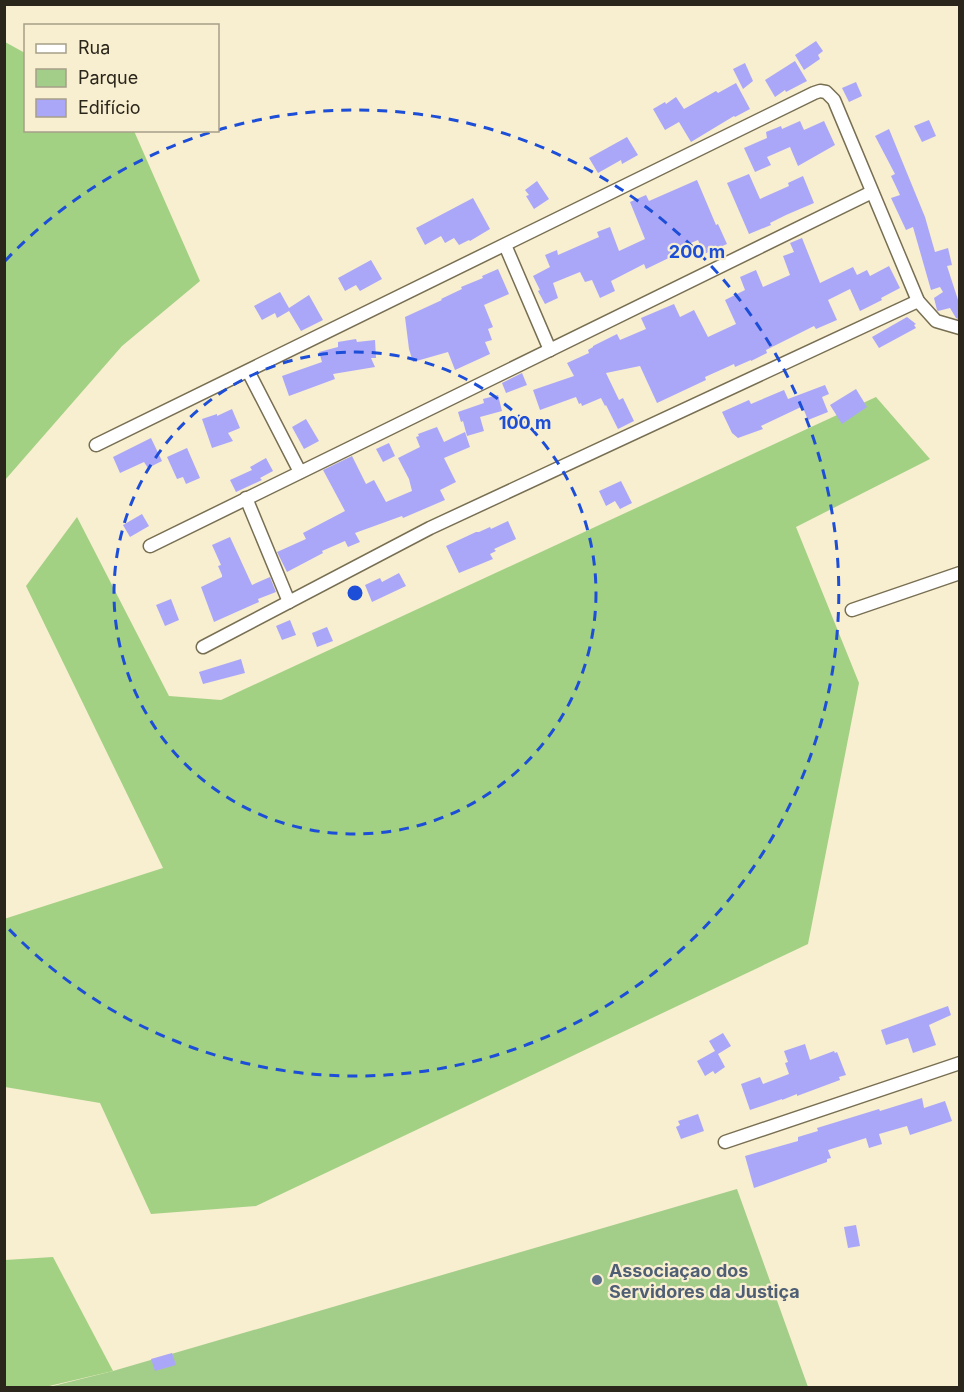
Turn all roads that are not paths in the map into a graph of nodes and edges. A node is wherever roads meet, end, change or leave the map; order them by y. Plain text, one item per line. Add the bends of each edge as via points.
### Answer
1 (872, 192) junction
2 (505, 244) junction
3 (918, 301) junction
4 (960, 328) edge
5 (550, 350) junction
6 (248, 370) junction
7 (96, 445) dead end
8 (300, 472) junction
9 (246, 498) junction
10 (150, 546) dead end
11 (960, 573) edge
12 (289, 602) junction
13 (852, 610) dead end
14 (203, 647) dead end
15 (960, 1063) edge
16 (725, 1142) dead end

1 - 2 street via 834,100 820,91
1 - 3 street
1 - 5 street
2 - 5 street
2 - 6 street
3 - 4 street via 936,321
3 - 12 street via 430,528
5 - 8 street
6 - 7 street
6 - 8 street
8 - 9 street
9 - 10 street
9 - 12 street
11 - 13 street
12 - 14 street
15 - 16 street

